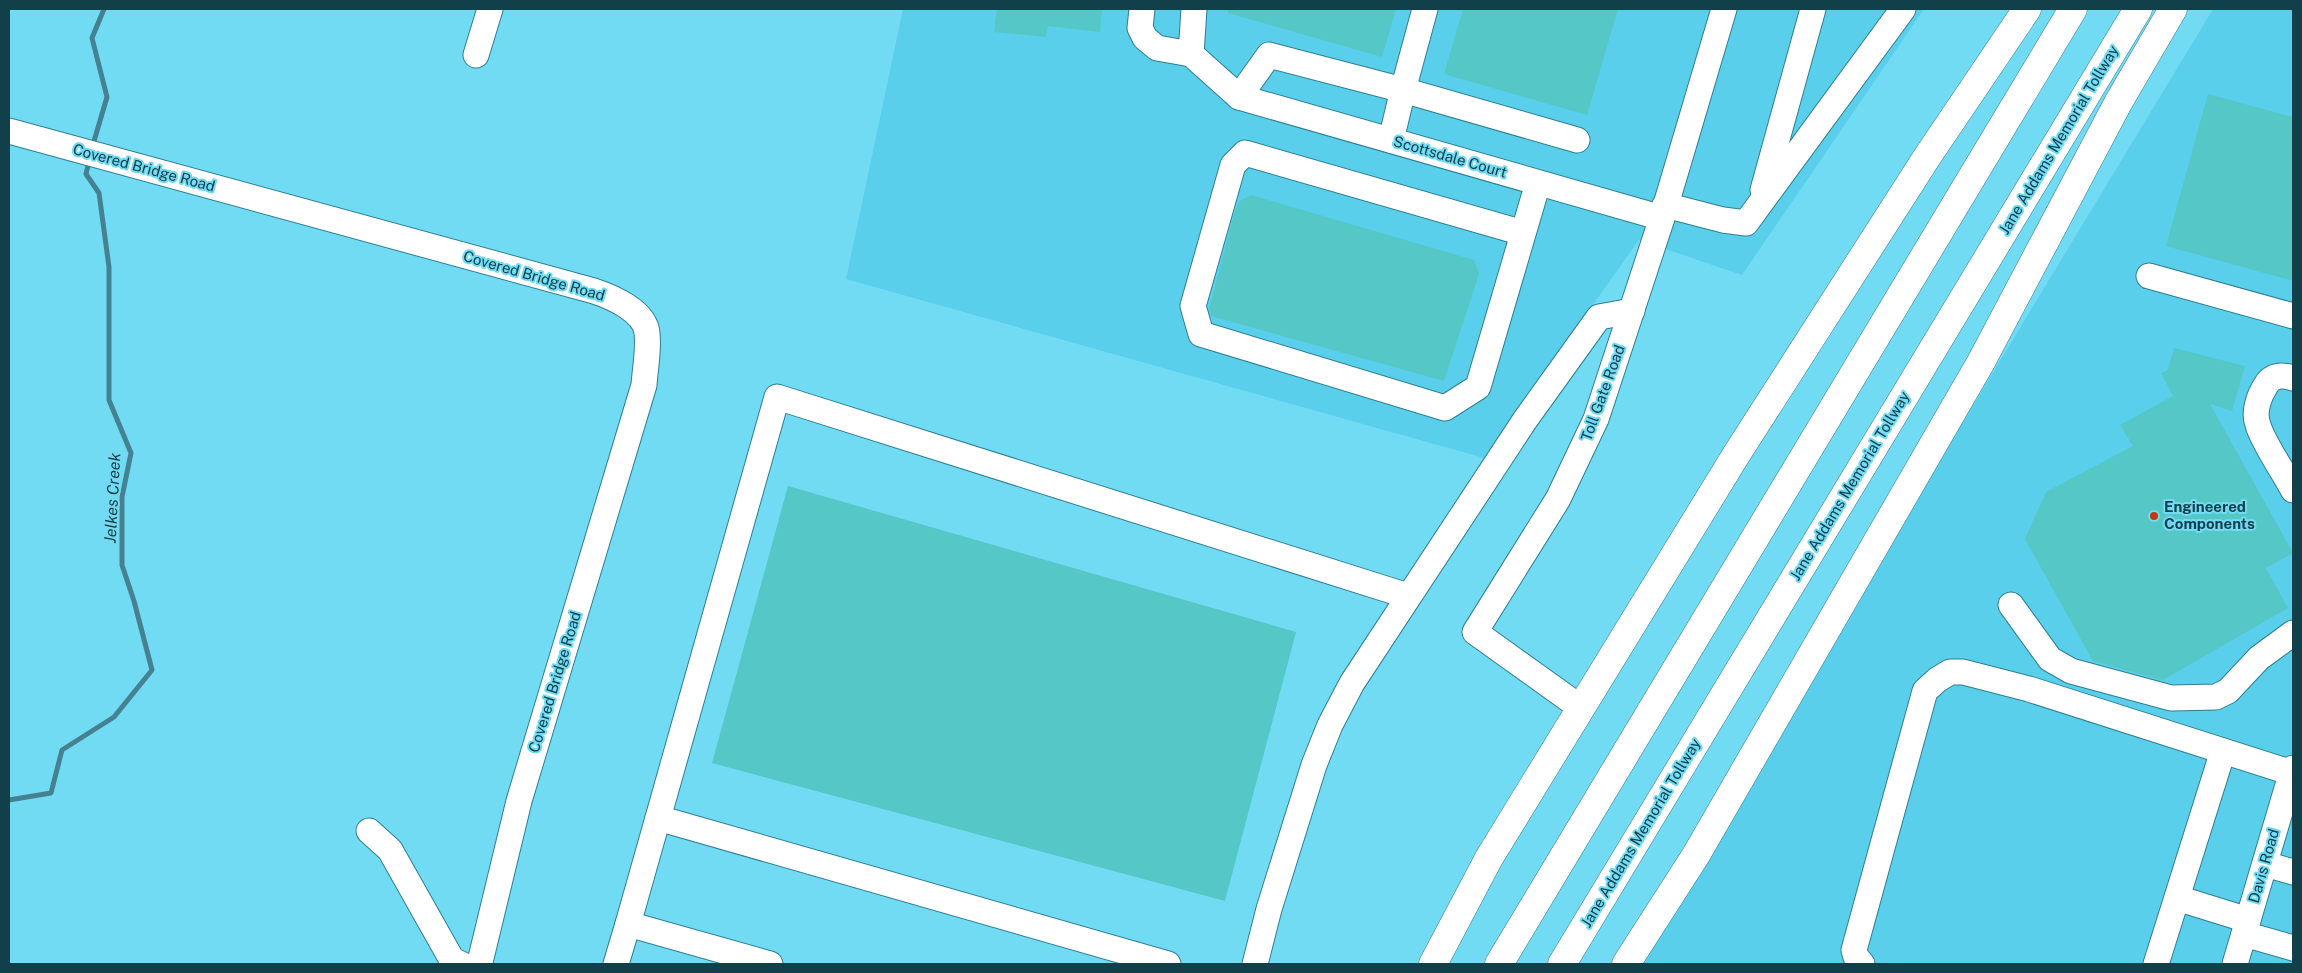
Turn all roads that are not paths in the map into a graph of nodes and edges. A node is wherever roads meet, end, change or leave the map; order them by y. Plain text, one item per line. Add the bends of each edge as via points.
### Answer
1 (1142, 9) edge
2 (1194, 9) edge
3 (1425, 9) edge
4 (1724, 9) edge
5 (1813, 9) edge
6 (1903, 9) edge
7 (2027, 9) edge
8 (2073, 9) edge
9 (2138, 9) edge
10 (2173, 9) edge
11 (489, 11) edge
12 (1191, 54) junction
13 (476, 55) dead end
14 (1403, 90) junction
15 (1239, 97) junction
16 (9, 131) edge
17 (1391, 140) junction
18 (1577, 140) dead end
19 (1538, 182) junction
20 (1760, 204) junction
21 (1664, 212) junction
22 (1523, 233) junction
23 (2148, 276) dead end
24 (1632, 311) junction
25 (2293, 316) edge
26 (2293, 378) edge
27 (2293, 490) edge
28 (1408, 596) junction
29 (2011, 604) dead end
30 (2293, 633) edge
31 (1581, 708) junction
32 (2223, 752) junction
33 (2292, 770) edge
34 (2287, 813) edge
35 (658, 818) junction
36 (369, 831) dead end
37 (2265, 864) junction
38 (2293, 872) edge
39 (2177, 898) junction
40 (628, 924) junction
41 (2246, 927) junction
42 (2282, 952) edge
43 (472, 964) edge
44 (616, 964) edge
45 (770, 964) edge
46 (1168, 964) edge
47 (1255, 964) edge
48 (1433, 964) edge
49 (1499, 964) edge
50 (1562, 964) edge
51 (1626, 964) edge
52 (1862, 964) edge
53 (2156, 964) edge
54 (2235, 964) edge

1 - 12 street via 1140,28 1145,38 1157,48
2 - 12 street
3 - 14 street
4 - 21 street, Toll Gate Road
5 - 20 street
6 - 20 street
7 - 31 highway via 1926,157 1746,438
8 - 49 highway
9 - 50 highway, Jane Addams Memorial Tollway
10 - 51 highway via 2118,103 1981,362 1696,855
11 - 13 street
12 - 15 street
14 - 15 street via 1269,55
14 - 17 street
14 - 18 street
15 - 17 street, Scottsdale Court
16 - 43 street, Covered Bridge Road via 594,291 617,299 636,314 647,332 644,385
17 - 19 street, Scottsdale Court
19 - 21 street, Scottsdale Court
19 - 22 street
20 - 21 street, Scottsdale Court via 1746,223
21 - 24 street, Toll Gate Road
22 - 22 street via 1478,387 1446,408 1201,334 1193,306 1233,165 1245,153
23 - 25 street
24 - 28 street via 1599,317 1525,420
24 - 31 street, Toll Gate Road via 1596,419 1558,499 1475,632
26 - 27 street via 2275,376 2268,382 2256,412 2258,425
28 - 35 street via 777,397
28 - 47 street via 1352,683 1320,749 1269,909
29 - 30 street via 2050,659 2061,666 2171,698 2216,697 2228,691 2260,658
31 - 48 highway via 1490,858
32 - 33 street
32 - 39 street
32 - 52 street via 2029,689 1963,672 1950,672 1925,691 1854,950
33 - 34 street, Davis Road
34 - 37 street, Davis Road
35 - 40 street
35 - 46 street
36 - 43 street via 390,850 452,960
37 - 38 street
37 - 41 street, Davis Road
39 - 41 street
39 - 53 street
40 - 44 street
40 - 45 street
41 - 42 street
41 - 54 street, Davis Road

